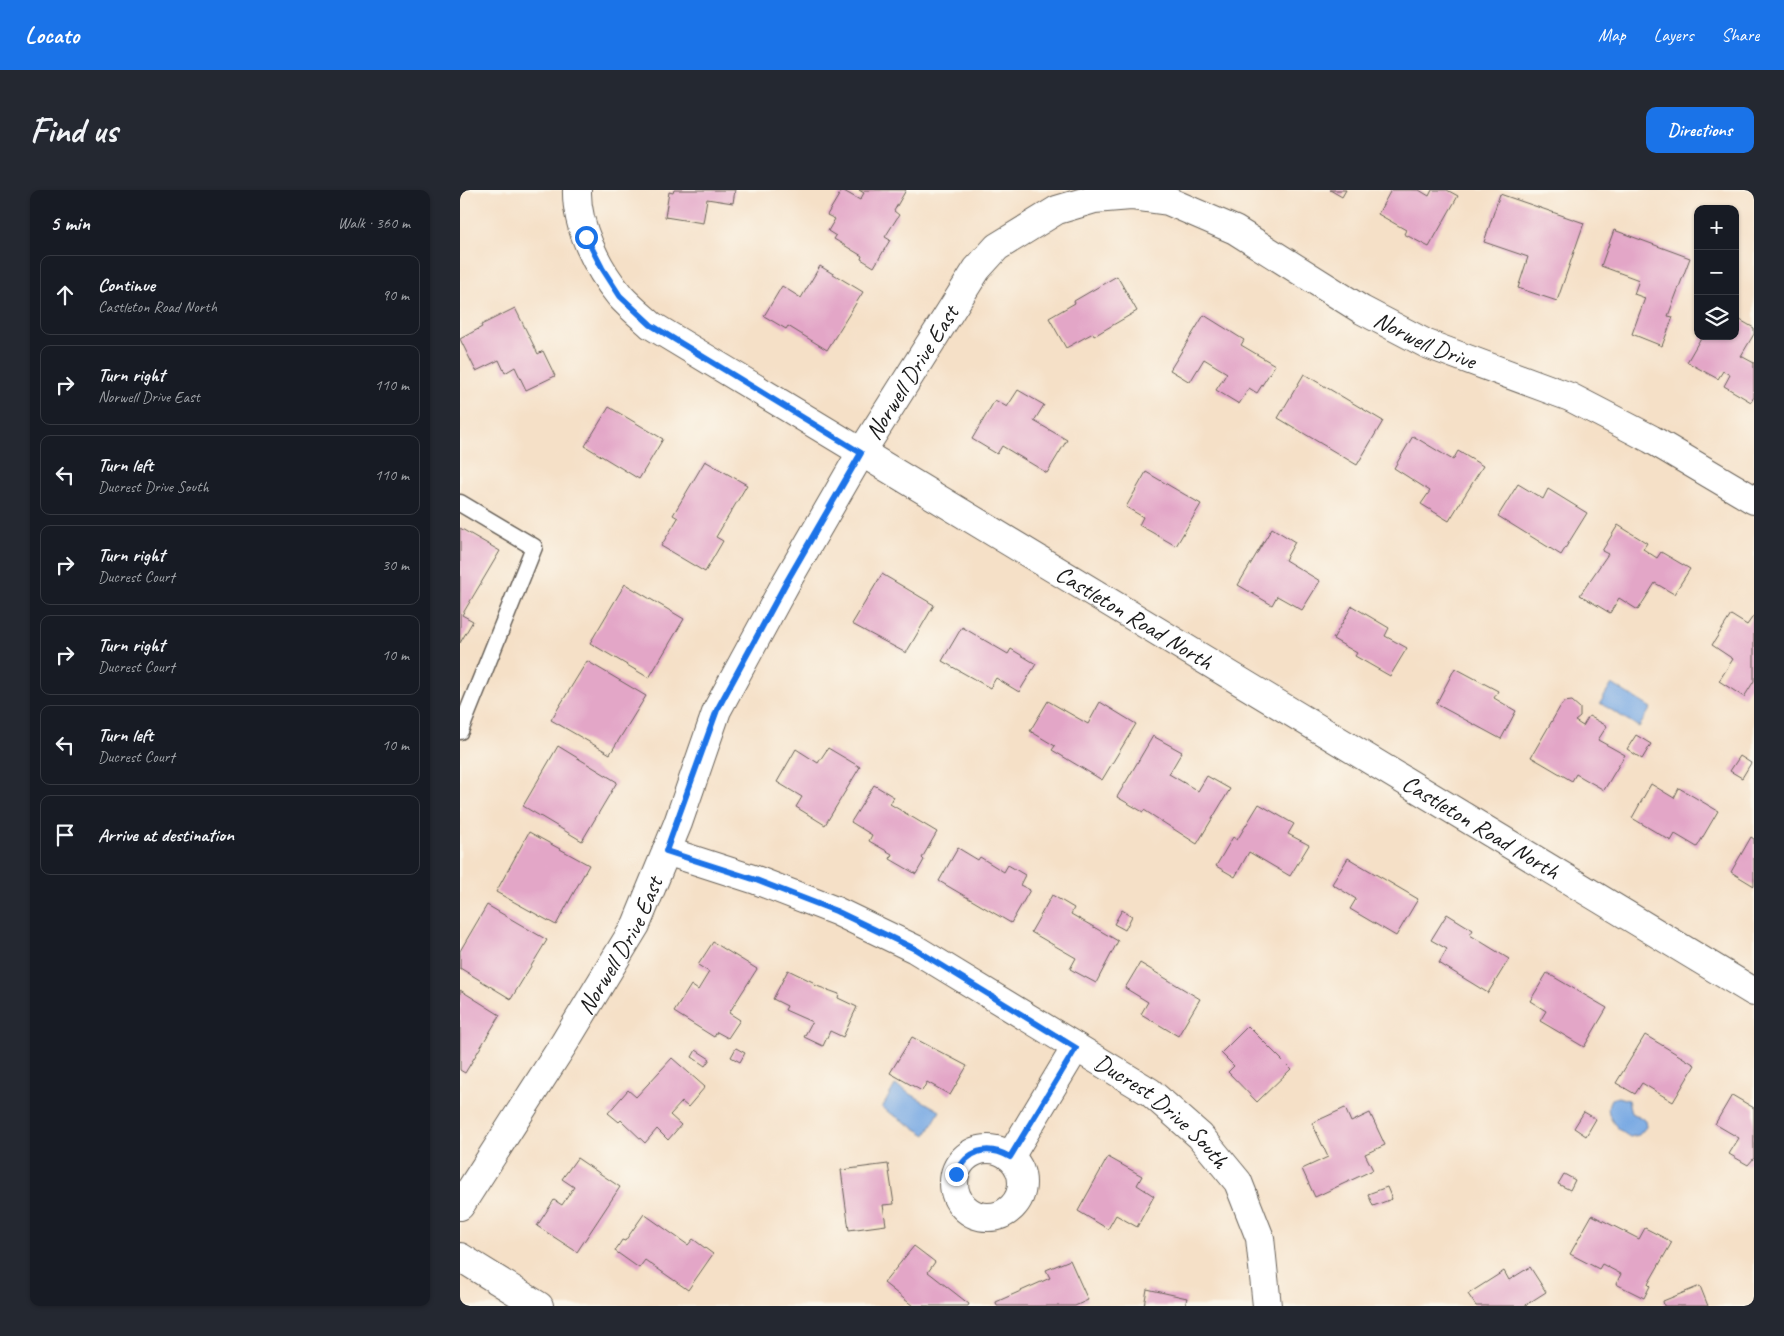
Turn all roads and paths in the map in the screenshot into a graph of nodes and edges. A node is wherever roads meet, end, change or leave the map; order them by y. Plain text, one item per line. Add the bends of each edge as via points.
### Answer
1 (577, 190) edge
2 (1094, 199) joint
3 (861, 453) junction
4 (1754, 500) edge
5 (460, 503) edge
6 (460, 731) edge
7 (666, 851) junction
8 (1754, 992) edge
9 (1076, 1048) junction
10 (1010, 1157) dead end
11 (460, 1206) edge
12 (460, 1257) edge
13 (539, 1306) edge
14 (1267, 1306) edge

1 - 3 street, Castleton Road North via 586,237 602,268 620,296 651,325
2 - 3 street, Norwell Drive East via 1057,210 997,247 976,269
2 - 4 street, Norwell Drive via 1131,196 1168,201 1235,230 1362,310 1427,344 1570,397 1651,439
3 - 7 street, Norwell Drive East via 717,710
3 - 8 street, Castleton Road North
5 - 6 lane via 534,547
7 - 9 street, Ducrest Drive South via 756,880 836,911 906,945
7 - 11 street, Norwell Drive East via 636,925
9 - 10 street
9 - 14 street, Ducrest Drive South via 1150,1092 1200,1136 1238,1182 1260,1238
12 - 13 street

